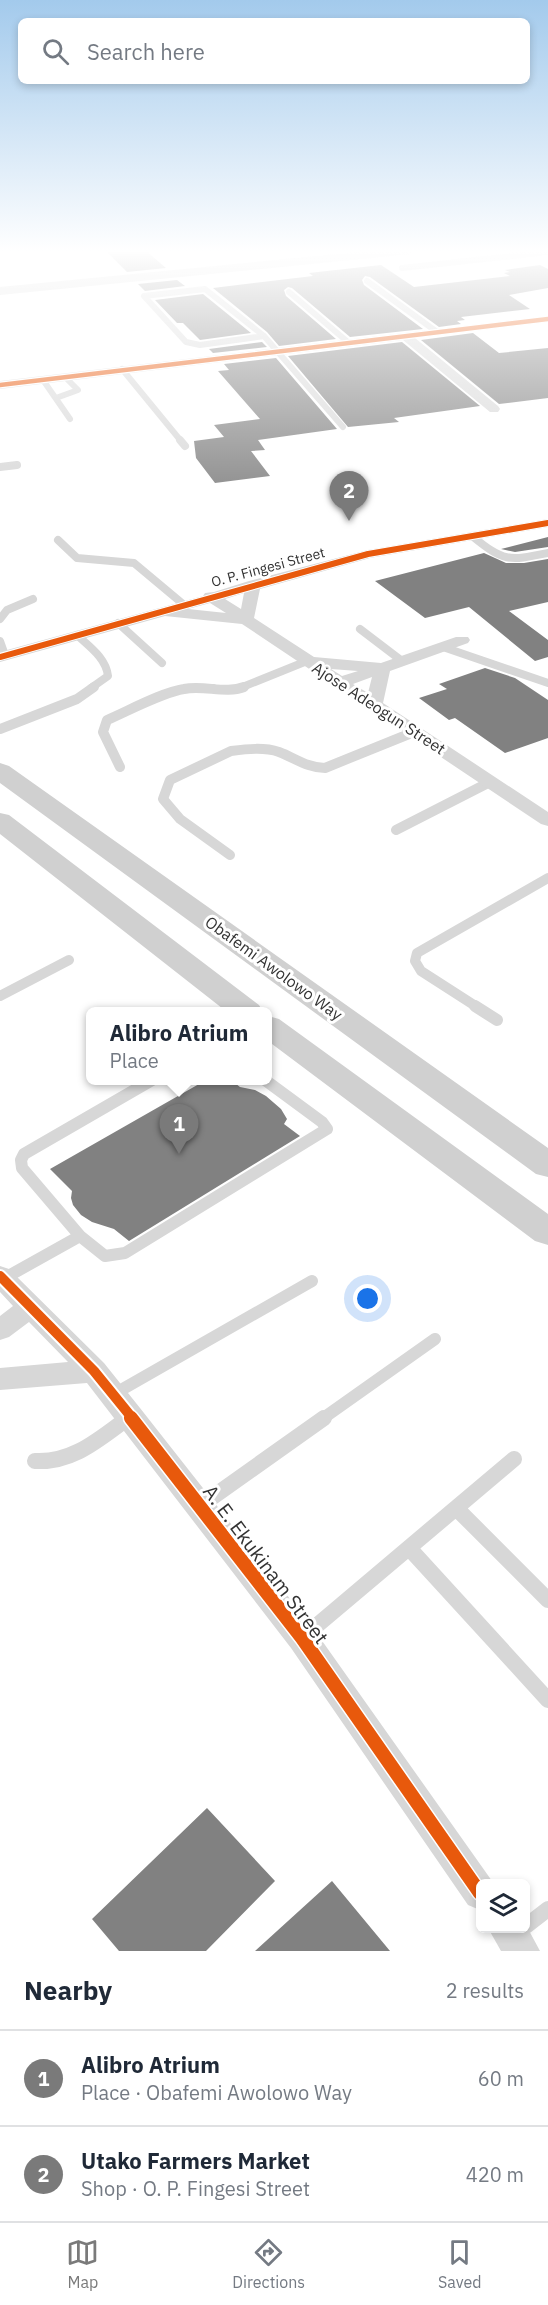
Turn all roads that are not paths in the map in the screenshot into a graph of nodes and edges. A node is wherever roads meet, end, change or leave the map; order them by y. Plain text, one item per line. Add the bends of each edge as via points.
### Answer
1 (185, 341) edge
2 (228, 341) edge
3 (268, 341) edge
4 (347, 341) edge
5 (365, 341) edge
6 (411, 341) edge
7 (349, 343) junction
8 (274, 350) junction
9 (122, 369) junction
10 (65, 376) junction
11 (43, 380) junction
12 (0, 385) edge
13 (56, 398) junction
14 (494, 409) dead end
15 (70, 419) dead end
16 (343, 427) dead end
17 (185, 446) dead end
18 (17, 465) dead end
19 (0, 467) edge
20 (548, 523) edge
21 (472, 536) junction
22 (58, 540) dead end
23 (548, 553) edge
24 (254, 584) junction
25 (210, 596) junction
26 (33, 599) dead end
27 (183, 604) junction
28 (159, 611) junction
29 (0, 619) edge
30 (246, 620) junction
31 (118, 623) junction
32 (360, 629) dead end
33 (77, 635) junction
34 (462, 640) dead end
35 (443, 647) junction
36 (2, 651) edge
37 (307, 661) junction
38 (402, 661) junction
39 (162, 663) dead end
40 (382, 668) junction
41 (339, 683) junction
42 (548, 683) edge
43 (374, 705) junction
44 (0, 729) edge
45 (414, 732) junction
46 (120, 767) dead end
47 (0, 771) edge
48 (490, 782) junction
49 (548, 820) edge
50 (0, 821) edge
51 (396, 830) dead end
52 (230, 855) dead end
53 (548, 878) edge
54 (69, 960) dead end
55 (0, 996) edge
56 (243, 1007) edge
57 (497, 1020) dead end
58 (272, 1030) edge
59 (143, 1085) edge
60 (272, 1085) edge
61 (548, 1165) edge
62 (548, 1232) edge
63 (80, 1236) junction
64 (1, 1278) edge
65 (312, 1281) dead end
66 (31, 1307) junction
67 (0, 1330) edge
68 (435, 1339) dead end
69 (94, 1371) junction
70 (0, 1379) edge
71 (122, 1405) junction
72 (514, 1458) dead end
73 (35, 1461) dead end
74 (200, 1507) junction
75 (456, 1508) junction
76 (409, 1548) junction
77 (548, 1600) edge
78 (302, 1638) junction
79 (548, 1700) edge
80 (476, 1887) edge
81 (548, 1909) edge
82 (517, 1934) edge

1 - 2 lane via 200,345
3 - 8 lane
4 - 7 lane
5 - 7 street
6 - 14 street
7 - 8 street
8 - 9 street
8 - 16 lane
9 - 10 street
9 - 17 lane
10 - 11 street
10 - 13 lane via 77,392
11 - 12 street
11 - 13 lane
13 - 15 lane
18 - 19 lane
20 - 21 street, O. P. Fingesi Street
21 - 23 lane via 498,558
21 - 24 street, O. P. Fingesi Street via 368,554
22 - 27 lane via 77,558 134,563
24 - 25 street, O. P. Fingesi Street
24 - 30 street
25 - 27 street, O. P. Fingesi Street
25 - 30 street, Ajose Adeogun Street
26 - 29 lane via 8,610
27 - 28 street, O. P. Fingesi Street
28 - 30 street
28 - 31 street, O. P. Fingesi Street
30 - 37 street, Ajose Adeogun Street
31 - 33 street, O. P. Fingesi Street
31 - 39 lane
32 - 38 lane
33 - 36 street, O. P. Fingesi Street
33 - 44 lane via 104,662 108,676 77,699
34 - 35 street
35 - 38 street
35 - 42 lane
37 - 40 street
37 - 41 street, Ajose Adeogun Street
37 - 46 lane via 236,690 181,689 107,720 104,732
38 - 40 street
40 - 41 street
40 - 43 street
41 - 43 street, Ajose Adeogun Street
43 - 45 street, Ajose Adeogun Street
45 - 48 street, Ajose Adeogun Street
45 - 52 lane via 325,768 315,768 277,751 241,749 170,780 163,799 180,819
47 - 61 main road, Obafemi Awolowo Way
48 - 49 street, Ajose Adeogun Street
48 - 51 lane
50 - 56 main road
53 - 57 lane via 417,953 415,961 421,971
54 - 55 lane
58 - 62 main road
59 - 63 lane via 24,1154 21,1160 22,1168
60 - 63 lane via 327,1129 125,1253 105,1256
63 - 64 lane
64 - 66 street, A. E. Ekukinam Street
65 - 71 lane
66 - 67 street
66 - 69 street, A. E. Ekukinam Street
68 - 74 lane
69 - 70 street
69 - 71 street, A. E. Ekukinam Street
71 - 73 lane via 74,1456 51,1463
71 - 74 street, A. E. Ekukinam Street
72 - 75 lane
74 - 78 street, A. E. Ekukinam Street
75 - 76 lane
75 - 77 lane
76 - 78 lane
76 - 79 lane
78 - 80 street, A. E. Ekukinam Street
81 - 82 lane

